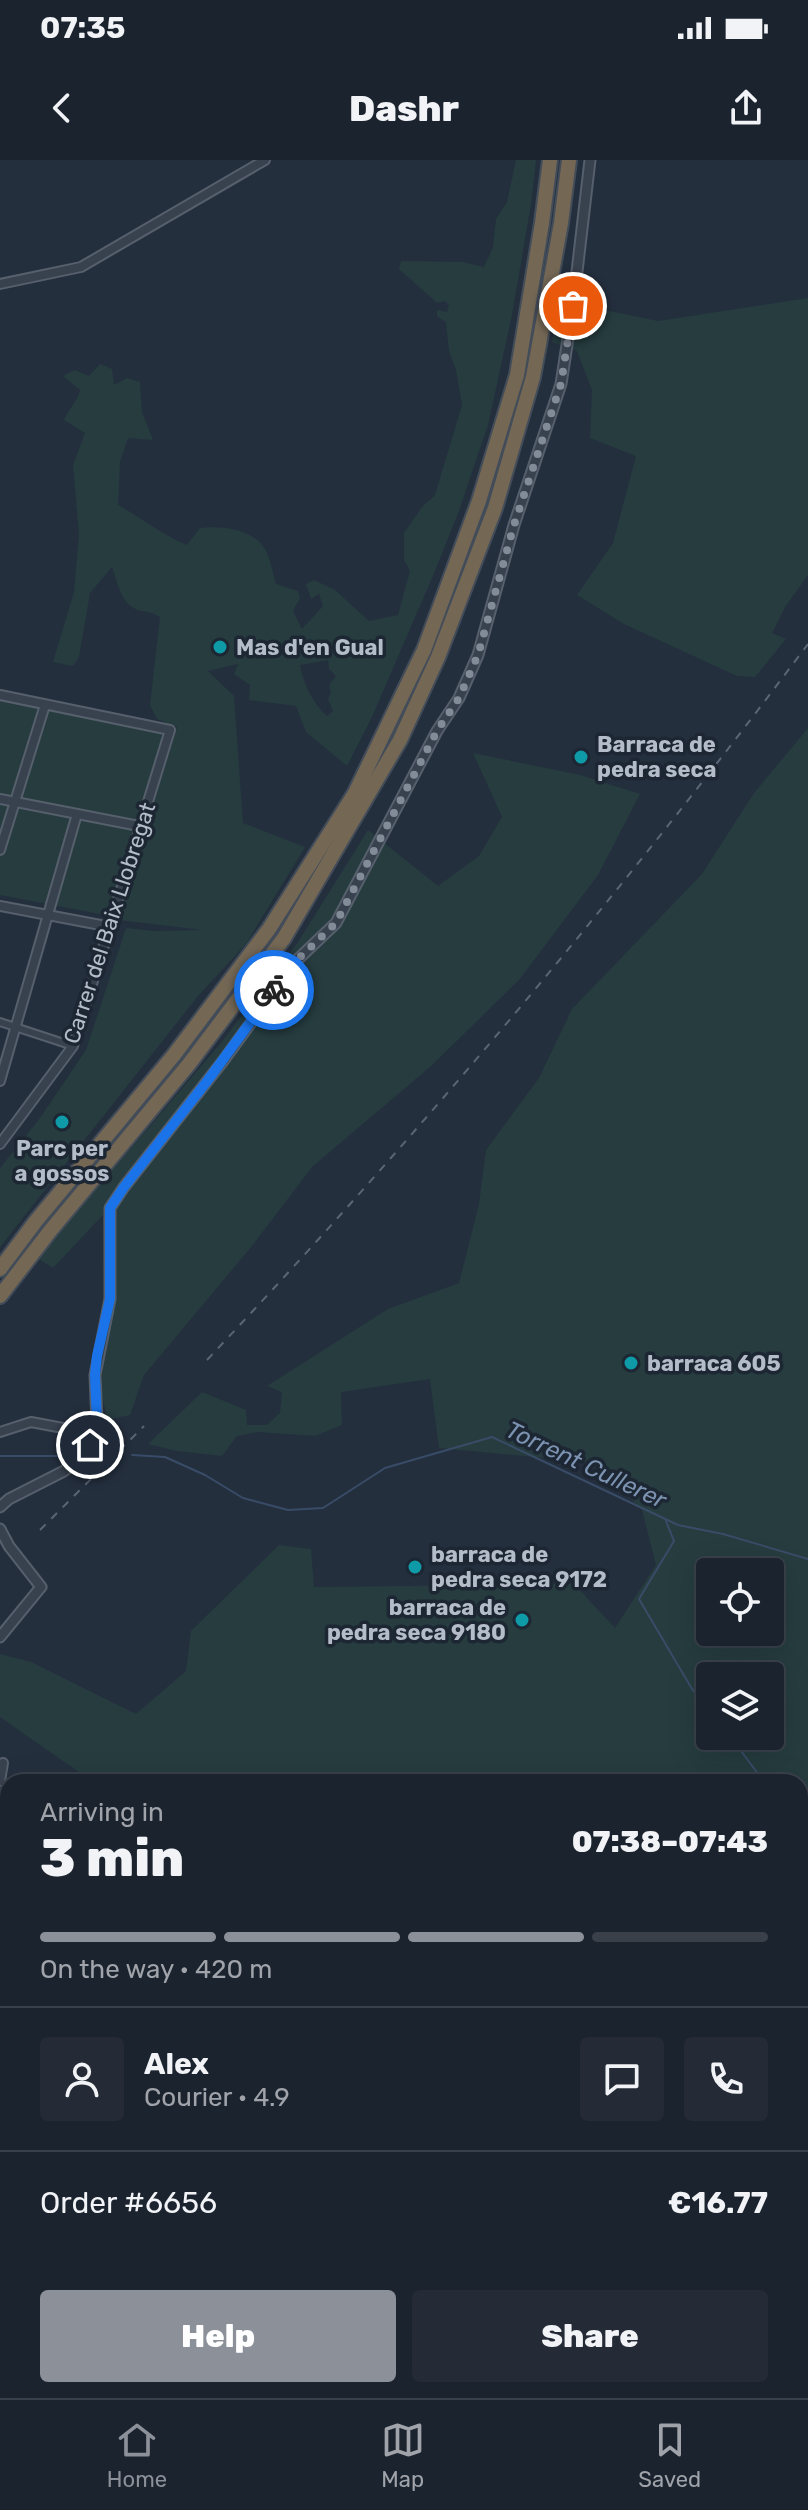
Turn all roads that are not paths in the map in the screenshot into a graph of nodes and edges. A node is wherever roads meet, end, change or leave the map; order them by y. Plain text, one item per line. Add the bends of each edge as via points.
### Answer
1 (265, 160) edge
2 (550, 160) edge
3 (569, 160) edge
4 (590, 160) edge
5 (0, 284) edge
6 (0, 695) edge
7 (45, 705) junction
8 (0, 799) edge
9 (15, 803) junction
10 (77, 814) junction
11 (139, 826) junction
12 (0, 850) edge
13 (0, 906) edge
14 (47, 915) junction
15 (111, 927) junction
16 (0, 1022) edge
17 (17, 1028) junction
18 (73, 1046) junction
19 (0, 1081) edge
20 (0, 1144) edge
21 (0, 1269) edge
22 (0, 1296) edge
23 (0, 1432) edge
24 (95, 1434) junction
25 (0, 1507) edge
26 (0, 1529) edge
27 (0, 1637) edge
28 (3, 1763) dead end
29 (1, 1774) edge

1 - 5 street via 81,267
2 - 21 highway via 517,375 479,501 424,650 355,793 260,942
3 - 22 highway via 533,377 495,508 400,740 284,938
4 - 24 street via 561,384 478,655 336,923 296,961 110,1208 110,1299 96,1365
6 - 7 street
7 - 9 street
7 - 11 street, Carrer del Baix Llobregat via 170,730
8 - 9 street
9 - 10 street
9 - 12 street
10 - 11 street
10 - 14 street
11 - 15 street, Carrer del Baix Llobregat
13 - 14 street
14 - 15 street
14 - 17 street
15 - 18 street, Carrer del Baix Llobregat
16 - 17 street
17 - 18 street
17 - 19 street
18 - 20 street, Carrer del Baix Llobregat
23 - 24 street via 31,1422
24 - 25 street via 71,1465
26 - 27 street via 41,1587
28 - 29 street

